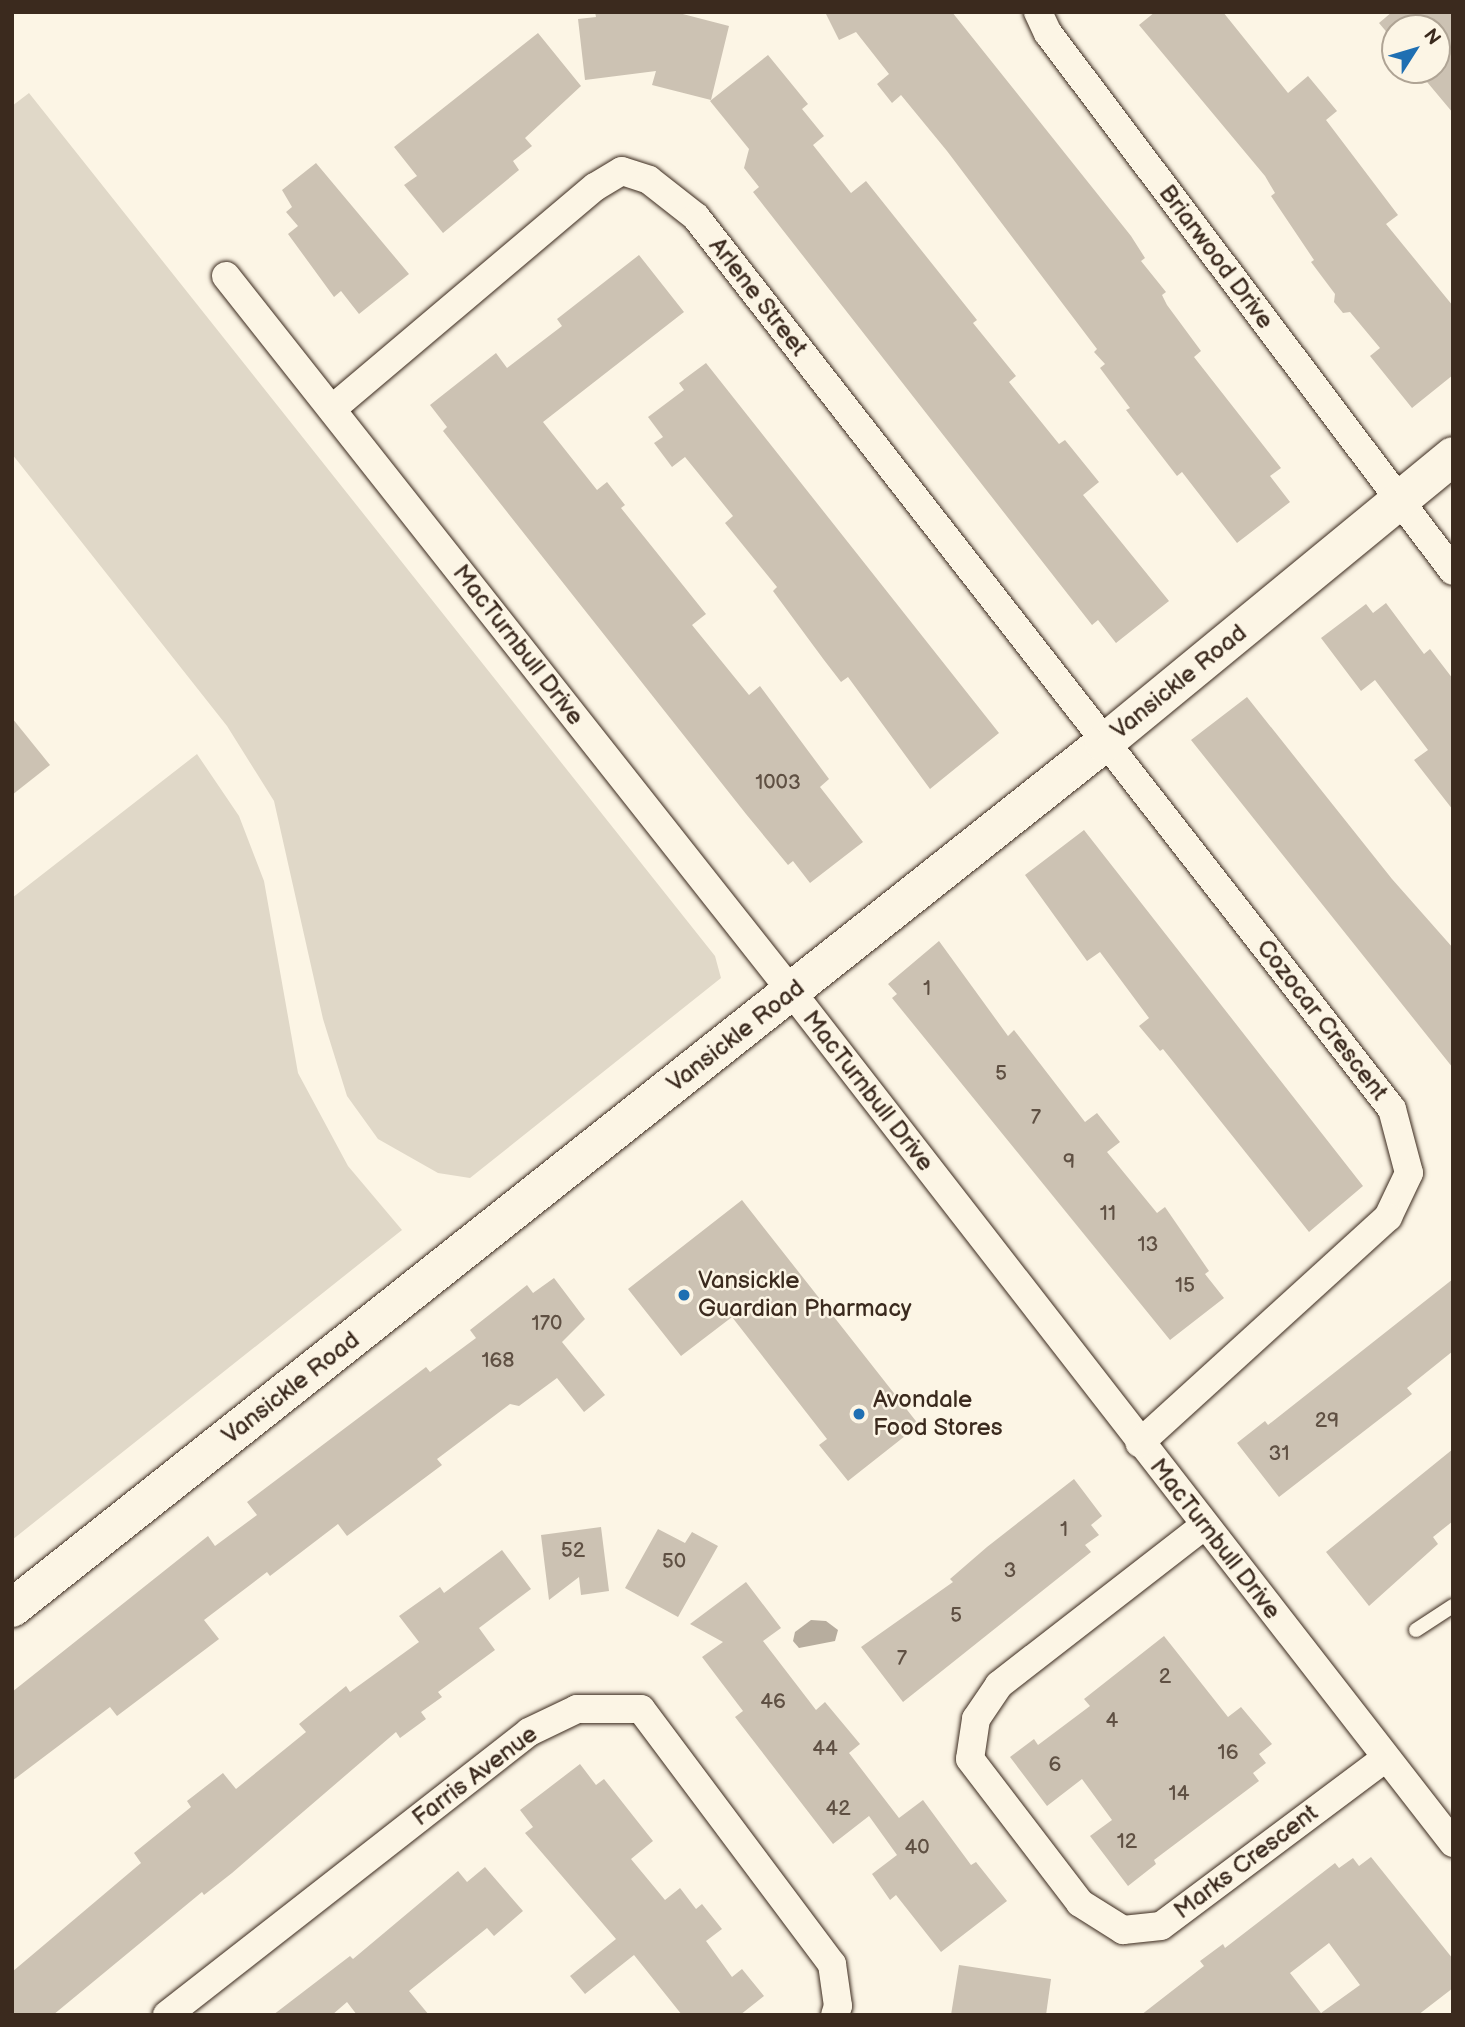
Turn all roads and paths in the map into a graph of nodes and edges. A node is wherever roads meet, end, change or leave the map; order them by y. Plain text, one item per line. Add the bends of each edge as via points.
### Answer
1 (1038, 12) edge
2 (226, 276) dead end
3 (332, 409) junction
4 (1453, 456) edge
5 (1397, 500) junction
6 (1453, 571) edge
7 (1104, 743) junction
8 (792, 991) junction
9 (1140, 1443) junction
10 (1205, 1525) junction
11 (1453, 1606) edge
12 (12, 1608) edge
13 (1416, 1630) dead end
14 (1384, 1759) junction
15 (1453, 1843) edge
16 (167, 2015) edge
17 (835, 2015) edge

1 - 5 street, Briarwood Drive
2 - 3 street, MacTurnbull Drive
3 - 7 street, Arlene Street via 594,187 622,171 649,180 696,217
3 - 8 street, MacTurnbull Drive
4 - 5 street, Vansickle Road
5 - 6 street, Briarwood Drive
5 - 7 street, Vansickle Road
7 - 8 street, Vansickle Road
7 - 9 street, Cozocar Crescent via 1392,1109 1409,1173 1388,1217
8 - 9 street, MacTurnbull Drive
8 - 12 street, Vansickle Road
9 - 10 street, MacTurnbull Drive
10 - 14 street, MacTurnbull Drive
10 - 14 street, Marks Crescent via 999,1685 976,1719 970,1759 1080,1903 1123,1930 1161,1926
11 - 13 lane
14 - 15 street, MacTurnbull Drive
16 - 17 street, Farris Avenue via 529,1732 577,1709 641,1709 832,1964 838,2006

